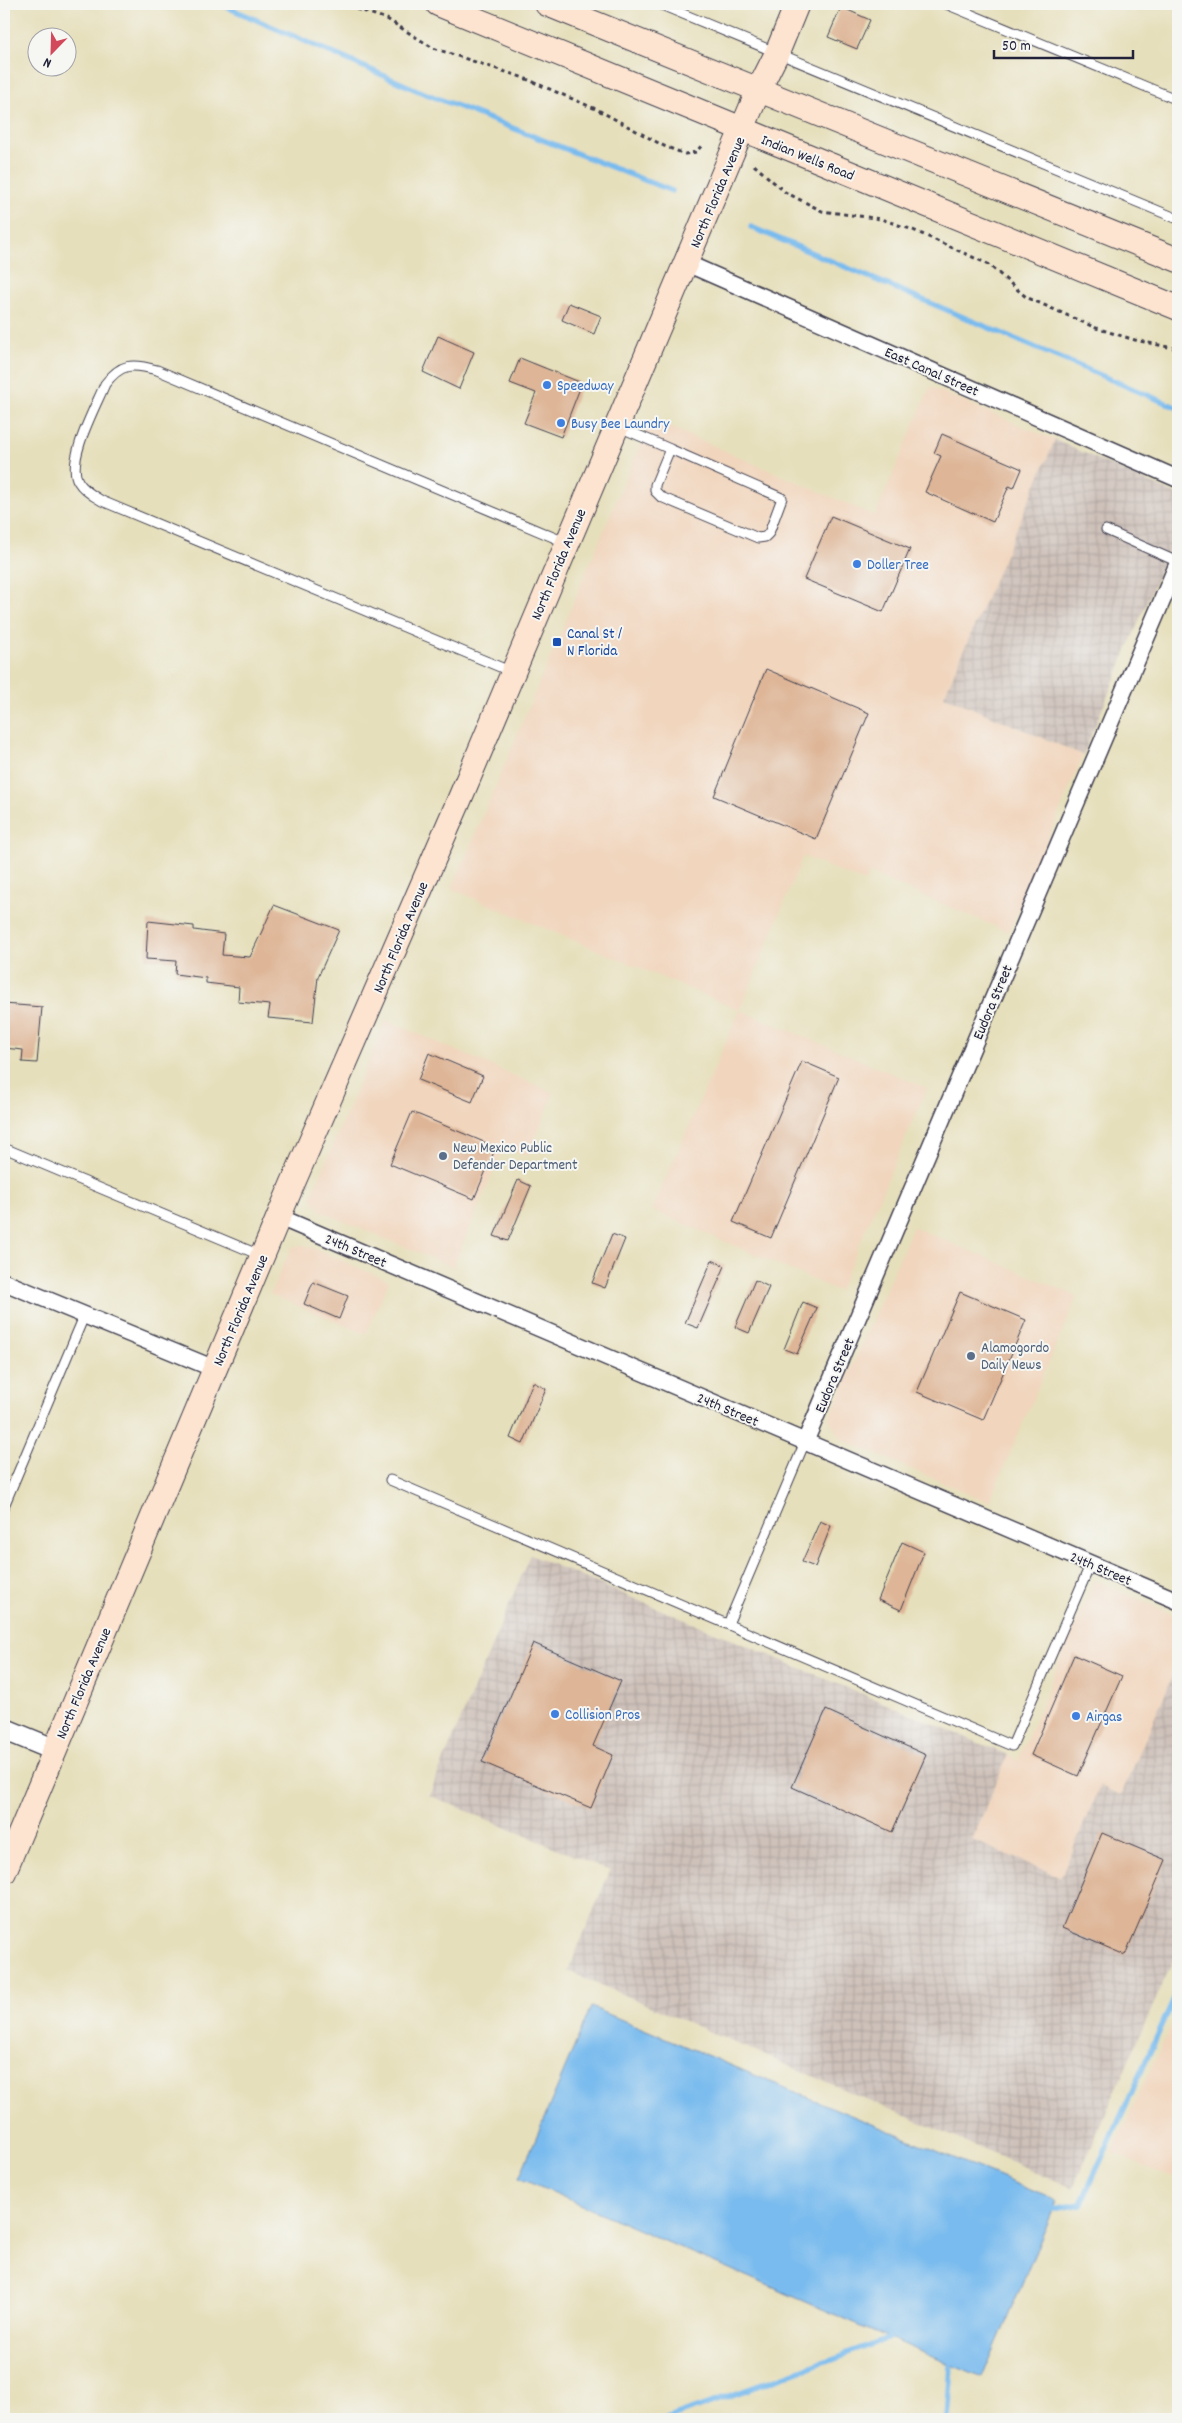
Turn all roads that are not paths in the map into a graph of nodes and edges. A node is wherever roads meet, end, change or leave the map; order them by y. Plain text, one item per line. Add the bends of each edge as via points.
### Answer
1 (438, 4) edge
2 (547, 4) edge
3 (660, 4) edge
4 (797, 4) edge
5 (946, 4) edge
6 (777, 53) junction
7 (759, 89) junction
8 (1178, 100) edge
9 (743, 131) junction
10 (1178, 219) edge
11 (1178, 260) edge
12 (686, 263) junction
13 (1178, 308) edge
14 (617, 426) junction
15 (670, 450) junction
16 (1178, 479) edge
17 (1106, 530) dead end
18 (567, 542) junction
19 (1178, 562) edge
20 (512, 672) junction
21 (4, 1148) edge
22 (279, 1217) junction
23 (262, 1257) junction
24 (4, 1282) edge
25 (85, 1314) junction
26 (215, 1369) junction
27 (805, 1442) junction
28 (390, 1480) dead end
29 (4, 1506) edge
30 (1091, 1563) junction
31 (1178, 1601) edge
32 (728, 1624) junction
33 (4, 1730) edge
34 (54, 1750) junction
35 (4, 1872) edge

1 - 9 main road, Indian Wells Road
2 - 7 main road
3 - 6 lane
4 - 6 main road, North Florida Avenue
5 - 8 lane
6 - 7 main road, North Florida Avenue
6 - 10 lane
7 - 9 main road, North Florida Avenue
7 - 11 main road
9 - 12 main road, North Florida Avenue
9 - 13 main road, Indian Wells Road
12 - 14 main road, North Florida Avenue
12 - 16 street, East Canal Street
14 - 15 lane
14 - 18 main road, North Florida Avenue
15 - 15 lane via 656,484 655,491 661,497 758,538 770,533 782,498
17 - 19 lane
18 - 20 main road, North Florida Avenue
18 - 20 lane via 157,370 139,365 124,366 105,384 75,458 74,468 78,480 102,502
19 - 27 street, Eudora Street
20 - 22 main road, North Florida Avenue
21 - 23 lane
22 - 23 main road, North Florida Avenue
22 - 27 street, 24th Street
23 - 26 main road, North Florida Avenue
24 - 25 street
25 - 26 street
25 - 29 lane
26 - 34 main road, North Florida Avenue
27 - 30 street, 24th Street
27 - 32 lane
28 - 32 lane
30 - 31 street, 24th Street
30 - 32 lane via 1012,1746
33 - 34 street
34 - 35 main road, North Florida Avenue

